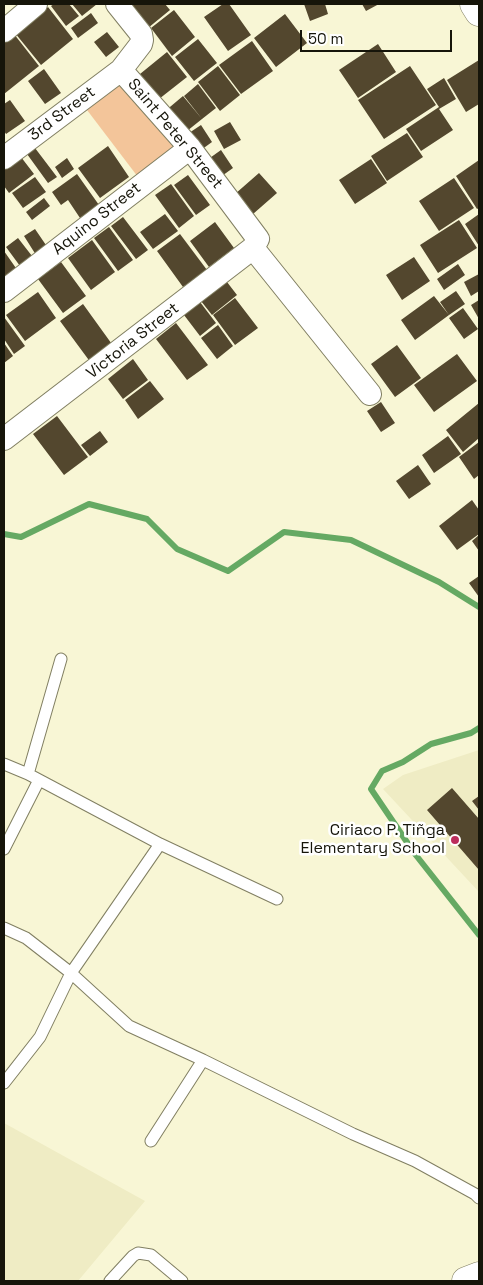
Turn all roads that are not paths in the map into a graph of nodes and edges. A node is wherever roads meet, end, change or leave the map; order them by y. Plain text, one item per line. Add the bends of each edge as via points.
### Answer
1 (36, 4) edge
2 (118, 4) edge
3 (474, 4) edge
4 (479, 12) edge
5 (4, 31) edge
6 (121, 70) junction
7 (190, 148) junction
8 (4, 158) edge
9 (256, 244) junction
10 (4, 291) edge
11 (370, 394) dead end
12 (4, 439) edge
13 (61, 659) dead end
14 (4, 764) edge
15 (28, 774) junction
16 (38, 780) junction
17 (160, 844) junction
18 (4, 849) edge
19 (277, 899) dead end
20 (4, 928) edge
21 (71, 973) junction
22 (204, 1060) junction
23 (4, 1083) edge
24 (152, 1141) dead end
25 (479, 1198) edge
26 (479, 1276) edge
27 (110, 1281) edge
28 (182, 1281) edge
29 (466, 1281) edge

1 - 5 street
2 - 6 street, Saint Peter Street via 142,40
3 - 4 street
6 - 7 street, Saint Peter Street
6 - 8 street, 3rd Street
7 - 9 street, Saint Peter Street
7 - 10 street, Aquino Street
9 - 11 street, Saint Peter Street
9 - 12 street, Victoria Street
13 - 15 lane
14 - 15 lane
15 - 16 lane
16 - 17 lane
16 - 18 lane
17 - 19 lane
17 - 21 lane
20 - 21 lane via 26,938
21 - 22 lane via 129,1026
21 - 23 lane via 40,1037
22 - 24 lane
22 - 25 lane via 415,1161
26 - 29 street
27 - 28 lane via 138,1253 150,1255

